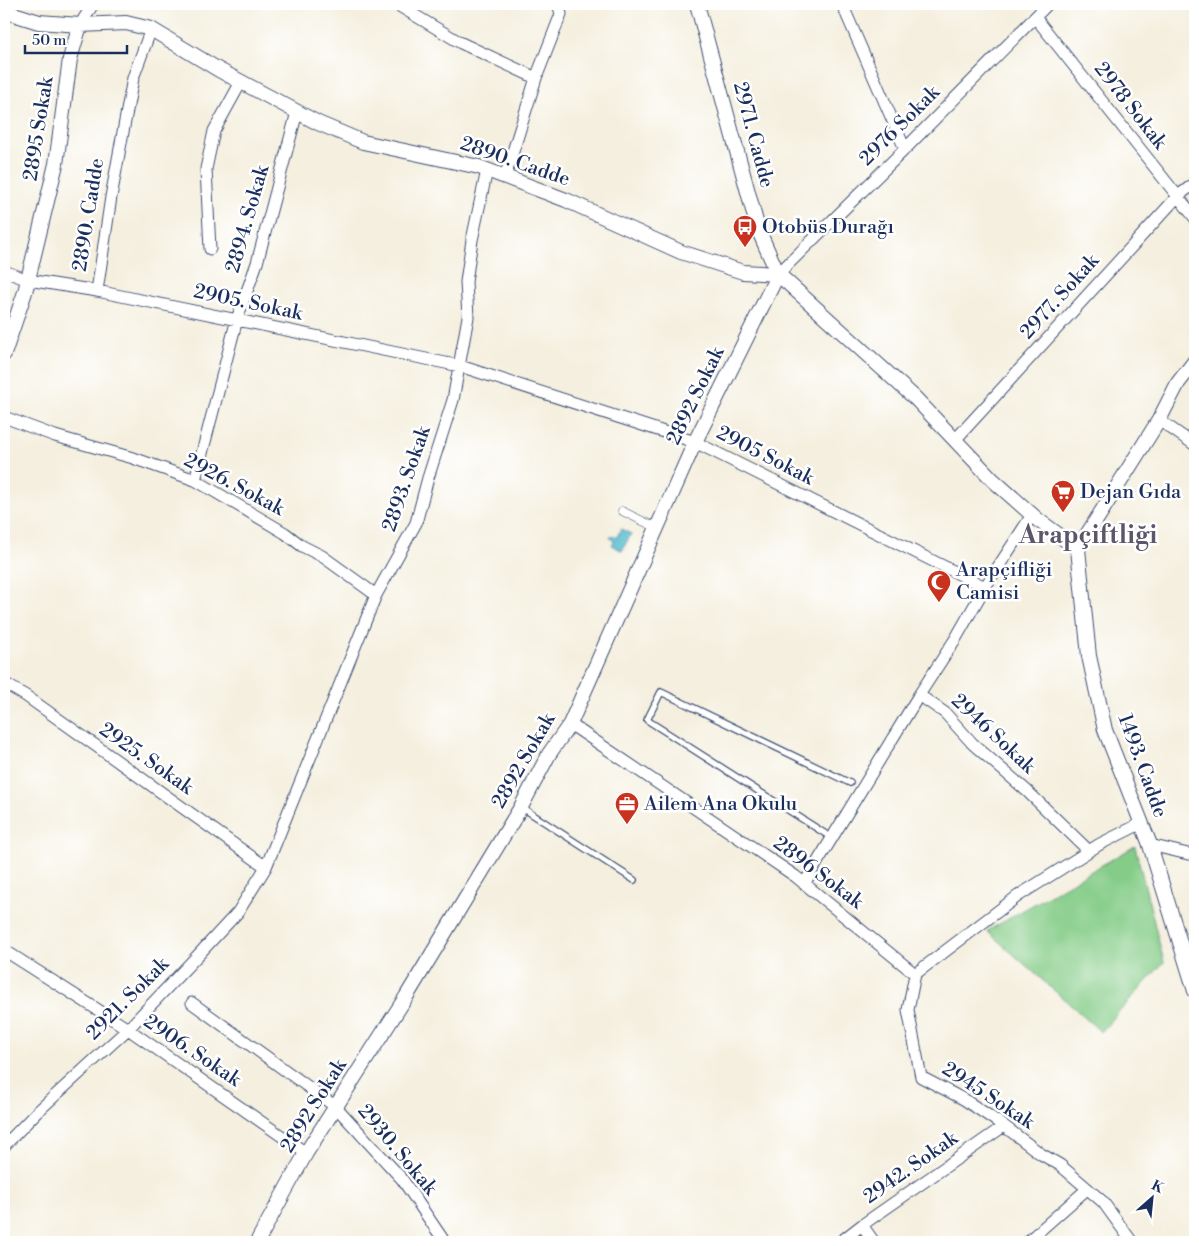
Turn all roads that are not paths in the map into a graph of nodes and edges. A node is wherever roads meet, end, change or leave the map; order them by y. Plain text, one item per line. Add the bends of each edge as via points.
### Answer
1 (93, 4) edge
2 (396, 4) edge
3 (558, 4) edge
4 (697, 4) edge
5 (842, 4) edge
6 (1048, 4) edge
7 (4, 11) edge
8 (1035, 16) junction
9 (80, 25) junction
10 (152, 29) junction
11 (536, 78) junction
12 (241, 82) junction
13 (297, 112) junction
14 (905, 149) junction
15 (487, 170) junction
16 (504, 177) junction
17 (1195, 183) edge
18 (1178, 196) junction
19 (1195, 218) edge
20 (210, 248) dead end
21 (4, 271) edge
22 (778, 274) junction
23 (28, 280) junction
24 (97, 291) junction
25 (237, 320) junction
26 (4, 354) edge
27 (1195, 361) edge
28 (460, 366) junction
29 (4, 417) edge
30 (1159, 420) junction
31 (955, 440) junction
32 (696, 442) junction
33 (1195, 445) edge
34 (195, 480) junction
35 (622, 511) dead end
36 (1032, 515) junction
37 (657, 528) junction
38 (1078, 549) junction
39 (985, 587) junction
40 (376, 596) junction
41 (4, 683) edge
42 (919, 695) junction
43 (570, 724) junction
44 (850, 784) dead end
45 (521, 807) junction
46 (1142, 823) junction
47 (832, 838) junction
48 (1150, 845) junction
49 (1089, 851) junction
50 (1195, 854) edge
51 (266, 867) junction
52 (634, 880) dead end
53 (804, 884) junction
54 (4, 950) edge
55 (915, 974) junction
56 (1195, 991) edge
57 (192, 1003) dead end
58 (128, 1029) junction
59 (336, 1107) junction
60 (1004, 1126) junction
61 (4, 1146) edge
62 (306, 1154) junction
63 (1087, 1188) junction
64 (862, 1225) junction
65 (257, 1242) edge
66 (439, 1242) edge
67 (840, 1242) edge
68 (874, 1242) edge
69 (1027, 1242) edge
70 (1132, 1242) edge

1 - 9 street
2 - 11 street via 461,43
3 - 11 street via 561,14
4 - 22 street, 2971. Cadde via 758,228
5 - 14 street
6 - 8 street, 2976 Sokak
7 - 9 street, 2890. Cadde via 39,22
8 - 14 street, 2976 Sokak
8 - 18 street, 2978 Sokak
9 - 10 street, 2890. Cadde via 126,23
9 - 23 street, 2895 Sokak via 70,59 56,164
10 - 12 street, 2890. Cadde
10 - 24 street, 2890. Cadde via 133,78
11 - 16 street
12 - 13 street, 2890. Cadde
12 - 20 street via 214,131 206,169
13 - 15 street, 2890. Cadde via 363,142
13 - 25 street, 2894. Sokak via 257,262
14 - 22 street, 2976 Sokak
15 - 16 street, 2890. Cadde
15 - 28 street, 2893. Sokak via 466,282 468,317
16 - 22 street, 2890. Cadde via 566,200 681,252 743,272
17 - 18 street, 2977. Sokak
18 - 19 street, 2978 Sokak
18 - 31 street, 2977. Sokak
21 - 23 street, 2905. Sokak
22 - 31 street via 915,398
22 - 32 street, 2892 Sokak
23 - 24 street, 2905. Sokak
23 - 26 street, 2895 Sokak
24 - 25 street, 2905. Sokak
25 - 28 street, 2905. Sokak
25 - 34 street, 2894. Sokak
27 - 30 street via 1178,383
28 - 32 street, 2905 Sokak
28 - 40 street, 2893. Sokak via 416,523
29 - 34 street, 2926. Sokak
30 - 33 street
30 - 38 street
31 - 36 street via 992,480
32 - 37 street, 2892 Sokak
32 - 39 street, 2905 Sokak
34 - 40 street, 2926. Sokak via 322,556
35 - 37 street
36 - 38 street
36 - 39 street, 2946 Sokak
37 - 43 street, 2892 Sokak
38 - 46 street, 1493. Cadde via 1089,656 1105,730
39 - 42 street, 2946 Sokak
40 - 51 street, 2893. Sokak
41 - 51 street, 2925. Sokak
42 - 47 street
42 - 49 street, 2946 Sokak via 945,713 973,744
43 - 45 street, 2892 Sokak via 549,754
43 - 53 street, 2896 Sokak
44 - 47 lane via 661,692 647,720
45 - 52 lane
45 - 59 street, 2892 Sokak
46 - 48 street, 1493. Cadde
46 - 49 street
47 - 53 street
48 - 50 street
48 - 56 street, 1493. Cadde
49 - 55 street via 1018,896
51 - 58 street, 2921. Sokak via 238,912
53 - 55 street, 2896 Sokak
54 - 58 street, 2906. Sokak
55 - 60 street, 2945 Sokak via 908,1010 921,1077 965,1100
57 - 59 street
58 - 61 street, 2921. Sokak
58 - 62 street, 2906. Sokak
59 - 62 street, 2892 Sokak
59 - 66 street, 2930. Sokak via 402,1179 442,1238
60 - 63 street, 2945 Sokak
60 - 64 street, 2942. Sokak
62 - 65 street, 2892 Sokak
63 - 69 street
63 - 70 street, 2945 Sokak via 1103,1202
64 - 67 street, 2942. Sokak
64 - 68 street

